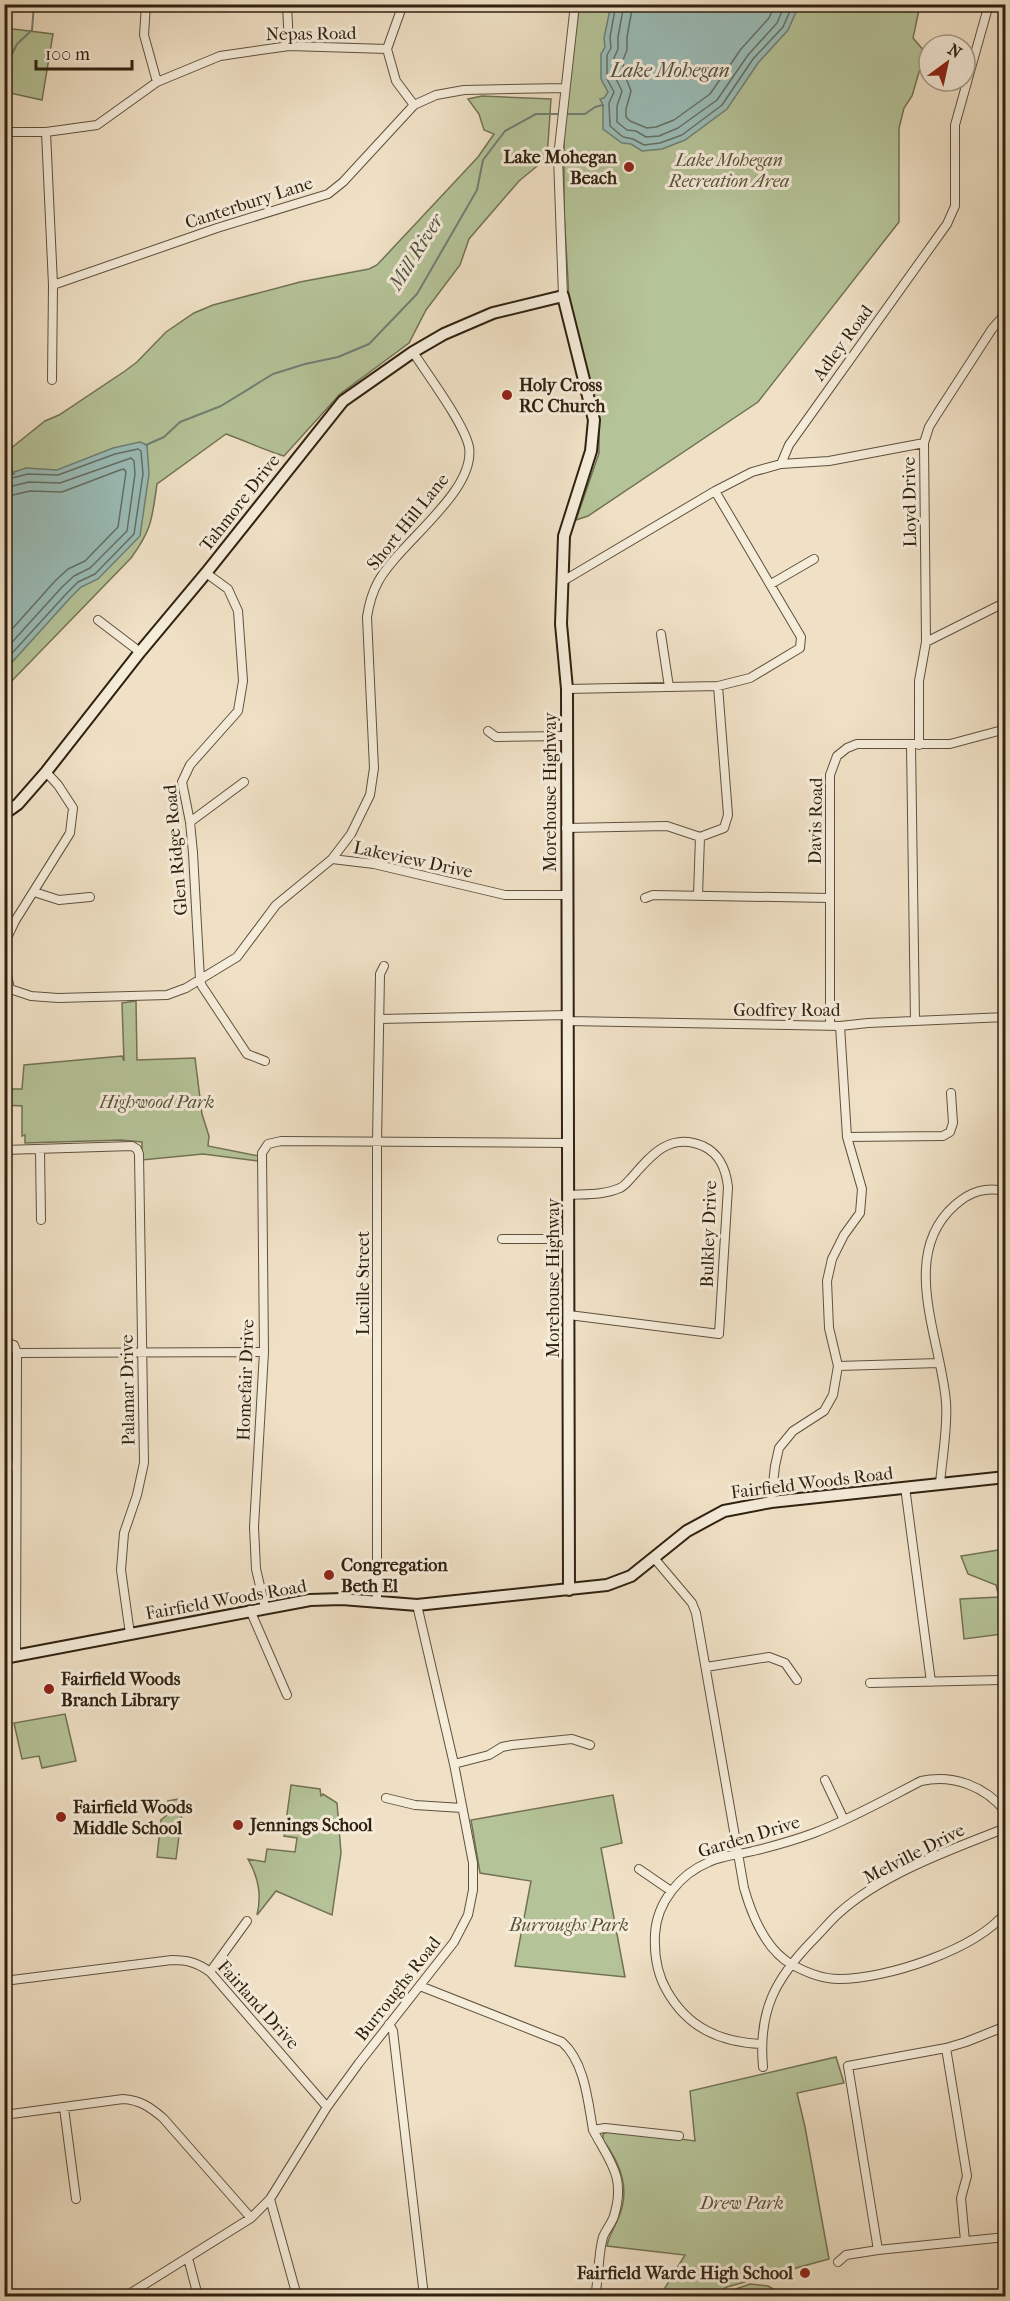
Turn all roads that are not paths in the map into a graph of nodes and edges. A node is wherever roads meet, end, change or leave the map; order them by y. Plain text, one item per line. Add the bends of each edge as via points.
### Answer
1 (146, 4) edge
2 (287, 4) edge
3 (403, 4) edge
4 (575, 4) edge
5 (989, 4) edge
6 (289, 46) junction
7 (387, 49) junction
8 (157, 82) junction
9 (564, 88) junction
10 (414, 105) junction
11 (4, 132) edge
12 (46, 132) junction
13 (53, 285) junction
14 (563, 296) junction
15 (1005, 313) edge
16 (413, 352) junction
17 (52, 380) dead end
18 (924, 443) junction
19 (781, 464) junction
20 (715, 491) junction
21 (814, 559) dead end
22 (206, 573) junction
23 (563, 581) junction
24 (771, 584) junction
25 (1005, 602) edge
26 (98, 620) dead end
27 (661, 634) dead end
28 (926, 642) junction
29 (140, 652) junction
30 (718, 686) junction
31 (669, 687) junction
32 (567, 689) junction
33 (1005, 729) edge
34 (488, 731) dead end
35 (566, 736) junction
36 (915, 744) junction
37 (46, 772) junction
38 (244, 782) dead end
39 (4, 814) edge
40 (190, 822) junction
41 (566, 828) junction
42 (700, 837) junction
43 (332, 859) junction
44 (34, 892) junction
45 (566, 895) junction
46 (698, 895) junction
47 (90, 897) dead end
48 (645, 898) dead end
49 (830, 898) junction
50 (4, 944) edge
51 (4, 961) edge
52 (384, 966) dead end
53 (200, 980) junction
54 (10, 988) junction
55 (4, 996) edge
56 (1005, 1017) edge
57 (568, 1018) junction
58 (379, 1019) junction
59 (915, 1021) junction
60 (830, 1026) junction
61 (840, 1026) junction
62 (265, 1061) dead end
63 (951, 1093) dead end
64 (847, 1137) junction
65 (377, 1142) junction
66 (568, 1143) junction
67 (4, 1150) edge
68 (40, 1150) junction
69 (1005, 1191) edge
70 (569, 1195) junction
71 (41, 1220) dead end
72 (502, 1239) dead end
73 (567, 1239) junction
74 (569, 1315) junction
75 (4, 1342) edge
76 (264, 1352) junction
77 (17, 1353) junction
78 (142, 1353) junction
79 (939, 1363) junction
80 (838, 1366) junction
81 (4, 1466) edge
82 (16, 1466) junction
83 (1005, 1477) edge
84 (940, 1484) junction
85 (905, 1488) junction
86 (771, 1502) junction
87 (654, 1558) junction
88 (569, 1590) junction
89 (377, 1601) junction
90 (417, 1605) junction
91 (266, 1607) junction
92 (250, 1610) junction
93 (130, 1634) junction
94 (10, 1657) edge
95 (706, 1667) junction
96 (797, 1680) dead end
97 (1001, 1680) dead end
98 (931, 1682) junction
99 (870, 1683) dead end
100 (287, 1695) dead end
101 (590, 1745) dead end
102 (453, 1764) junction
103 (825, 1780) dead end
104 (386, 1798) dead end
105 (462, 1808) junction
106 (1005, 1812) edge
107 (844, 1820) junction
108 (1005, 1828) edge
109 (736, 1854) junction
110 (639, 1869) dead end
111 (671, 1891) junction
112 (1005, 1912) edge
113 (247, 1922) dead end
114 (790, 1964) junction
115 (210, 1972) junction
116 (4, 1982) edge
117 (420, 1986) junction
118 (389, 2024) junction
119 (1005, 2026) edge
120 (761, 2044) junction
121 (946, 2048) junction
122 (763, 2067) dead end
123 (327, 2107) junction
124 (64, 2108) junction
125 (4, 2115) edge
126 (593, 2130) junction
127 (679, 2136) dead end
128 (76, 2199) dead end
129 (270, 2199) junction
130 (251, 2218) junction
131 (1005, 2237) edge
132 (965, 2241) junction
133 (878, 2250) junction
134 (188, 2258) junction
135 (838, 2262) dead end
136 (126, 2296) edge
137 (198, 2296) edge
138 (297, 2296) edge
139 (424, 2296) edge
140 (596, 2296) edge

1 - 8 street via 144,35
2 - 6 street
3 - 7 street
4 - 9 street, Morehouse Highway
5 - 19 street, Adley Road via 956,125 955,206 947,224 795,436
6 - 7 street, Nepas Road
6 - 8 street, Nepas Road via 220,56
7 - 10 street via 396,81
8 - 12 street, Nepas Road via 97,125
9 - 10 street, Canterbury Lane via 465,90 436,95
9 - 14 street, Morehouse Highway via 558,156
10 - 13 street, Canterbury Lane via 328,194
11 - 12 street, Nepas Road
12 - 13 street
13 - 17 street
14 - 16 street, Tahmore Drive via 494,314 444,334
14 - 23 street, Morehouse Highway via 594,420 591,451 564,536
15 - 18 street, Lloyd Drive via 937,414
16 - 22 street, Tahmore Drive via 343,401
16 - 43 street, Short Hill Lane via 464,432 469,448 468,465 456,490 386,569 370,599 367,617 374,768 370,795 351,834
18 - 19 street via 829,460
18 - 28 street, Lloyd Drive
19 - 20 street via 752,472
20 - 23 street
20 - 24 street
21 - 24 street
22 - 29 street, Tahmore Drive
22 - 40 street, Glen Ridge Road via 228,589 238,611 243,681 238,711 190,765 182,782
23 - 32 street, Morehouse Highway via 561,624
24 - 30 street via 801,637 800,648 750,678
25 - 28 street
26 - 29 street
27 - 31 street
28 - 36 street, Lloyd Drive
29 - 37 street, Tahmore Drive
30 - 31 street
30 - 42 street via 728,815 724,828
31 - 32 street
32 - 35 street, Morehouse Highway
33 - 36 street, Davis Road via 950,744
34 - 35 street via 496,737
35 - 41 street, Morehouse Highway
36 - 49 street, Davis Road via 857,744 841,752 834,761 830,775
36 - 59 street, Lloyd Drive
37 - 39 street, Tahmore Drive
37 - 44 street via 73,808 70,833
38 - 40 street
40 - 53 street, Glen Ridge Road
41 - 42 street via 667,826
41 - 45 street, Morehouse Highway
42 - 46 street
43 - 45 street, Lakeview Drive via 374,864 505,895
43 - 53 street, Lakeview Drive via 276,905 237,957
44 - 47 street via 59,900
44 - 50 street
45 - 57 street, Morehouse Highway
46 - 48 street
46 - 49 street
49 - 60 street, Davis Road
51 - 54 street
52 - 58 street, Lucille Street via 380,974
53 - 54 street, Lakeview Drive via 167,995 58,998 31,996
53 - 62 street, Glen Ridge Road via 247,1054
54 - 55 street
56 - 59 street, Godfrey Road
57 - 58 street, Godfrey Road
57 - 60 street, Godfrey Road
57 - 66 street, Morehouse Highway
58 - 65 street, Lucille Street
59 - 61 street, Godfrey Road
60 - 61 street, Godfrey Road
61 - 64 street
63 - 64 street via 953,1123 950,1132 943,1136
64 - 80 street via 862,1189 860,1213 832,1259 827,1281 829,1328
65 - 66 street
65 - 76 street, Homefair Drive via 280,1141 268,1144 262,1153
65 - 89 street, Lucille Street
66 - 70 street, Morehouse Highway
67 - 68 street
68 - 71 street
68 - 78 street, Palamar Drive via 132,1146 137,1149
69 - 79 street via 993,1188 964,1197 950,1209 932,1238 925,1281
70 - 73 street, Morehouse Highway
70 - 74 street, Bulkley Drive via 622,1188 658,1149 684,1142 715,1153 728,1187 720,1334
72 - 73 street
73 - 74 street, Morehouse Highway
74 - 88 street, Morehouse Highway
75 - 77 street via 14,1346
76 - 78 street
76 - 91 street, Homefair Drive via 254,1527 256,1569
77 - 78 street
77 - 82 street
78 - 93 street, Palamar Drive via 144,1462 124,1533 121,1570
79 - 80 street
79 - 84 street via 946,1404
80 - 86 street via 833,1395 824,1411 793,1431 779,1448
81 - 82 street
82 - 94 street
83 - 84 street, Fairfield Woods Road
84 - 85 street, Fairfield Woods Road
85 - 86 street, Fairfield Woods Road
85 - 98 street
86 - 87 street, Fairfield Woods Road via 724,1511 687,1531
87 - 88 street, Fairfield Woods Road via 631,1576 607,1585
87 - 95 street via 692,1603
88 - 90 street, Fairfield Woods Road
89 - 90 street, Fairfield Woods Road
89 - 91 street, Fairfield Woods Road via 310,1600
90 - 102 street, Burroughs Road
91 - 92 street, Fairfield Woods Road
92 - 93 street, Fairfield Woods Road
92 - 100 street
93 - 94 street, Fairfield Woods Road
95 - 96 street via 769,1657 785,1663
95 - 109 street
97 - 98 street
98 - 99 street
101 - 102 street via 572,1739 512,1745
102 - 105 street, Burroughs Road
103 - 107 street
104 - 105 street via 415,1805
105 - 117 street, Burroughs Road via 472,1863 473,1890 468,1915 454,1942
106 - 107 street, Garden Drive via 980,1790 960,1781 932,1779
107 - 109 street, Garden Drive via 794,1840
108 - 114 street, Melville Drive via 888,1880 840,1912
109 - 111 street, Garden Drive via 690,1871
109 - 114 street via 754,1920
110 - 111 street
111 - 120 street, Garden Drive via 655,1926 654,1948 657,1968 670,1996 690,2022 718,2036
112 - 114 street via 993,1925 941,1956 886,1972 836,1979
113 - 115 street
114 - 120 street, Melville Drive via 770,2003
115 - 116 street, Fairland Drive via 189,1960 172,1960
115 - 123 street, Fairland Drive
117 - 118 street, Burroughs Road
117 - 126 street via 562,2042 577,2061
118 - 123 street, Burroughs Road
118 - 139 street via 404,2113
119 - 121 street
120 - 122 street, Melville Drive
121 - 132 street via 968,2176 961,2198
121 - 133 street via 848,2066
123 - 129 street, Burroughs Road
124 - 125 street
124 - 128 street
124 - 130 street via 123,2099 150,2107
126 - 127 street
126 - 140 street via 614,2166 619,2186 613,2220 603,2237
129 - 130 street, Burroughs Road
129 - 138 street
130 - 134 street, Burroughs Road
131 - 132 street
132 - 133 street
133 - 135 street via 846,2255
134 - 136 street, Burroughs Road
134 - 137 street

